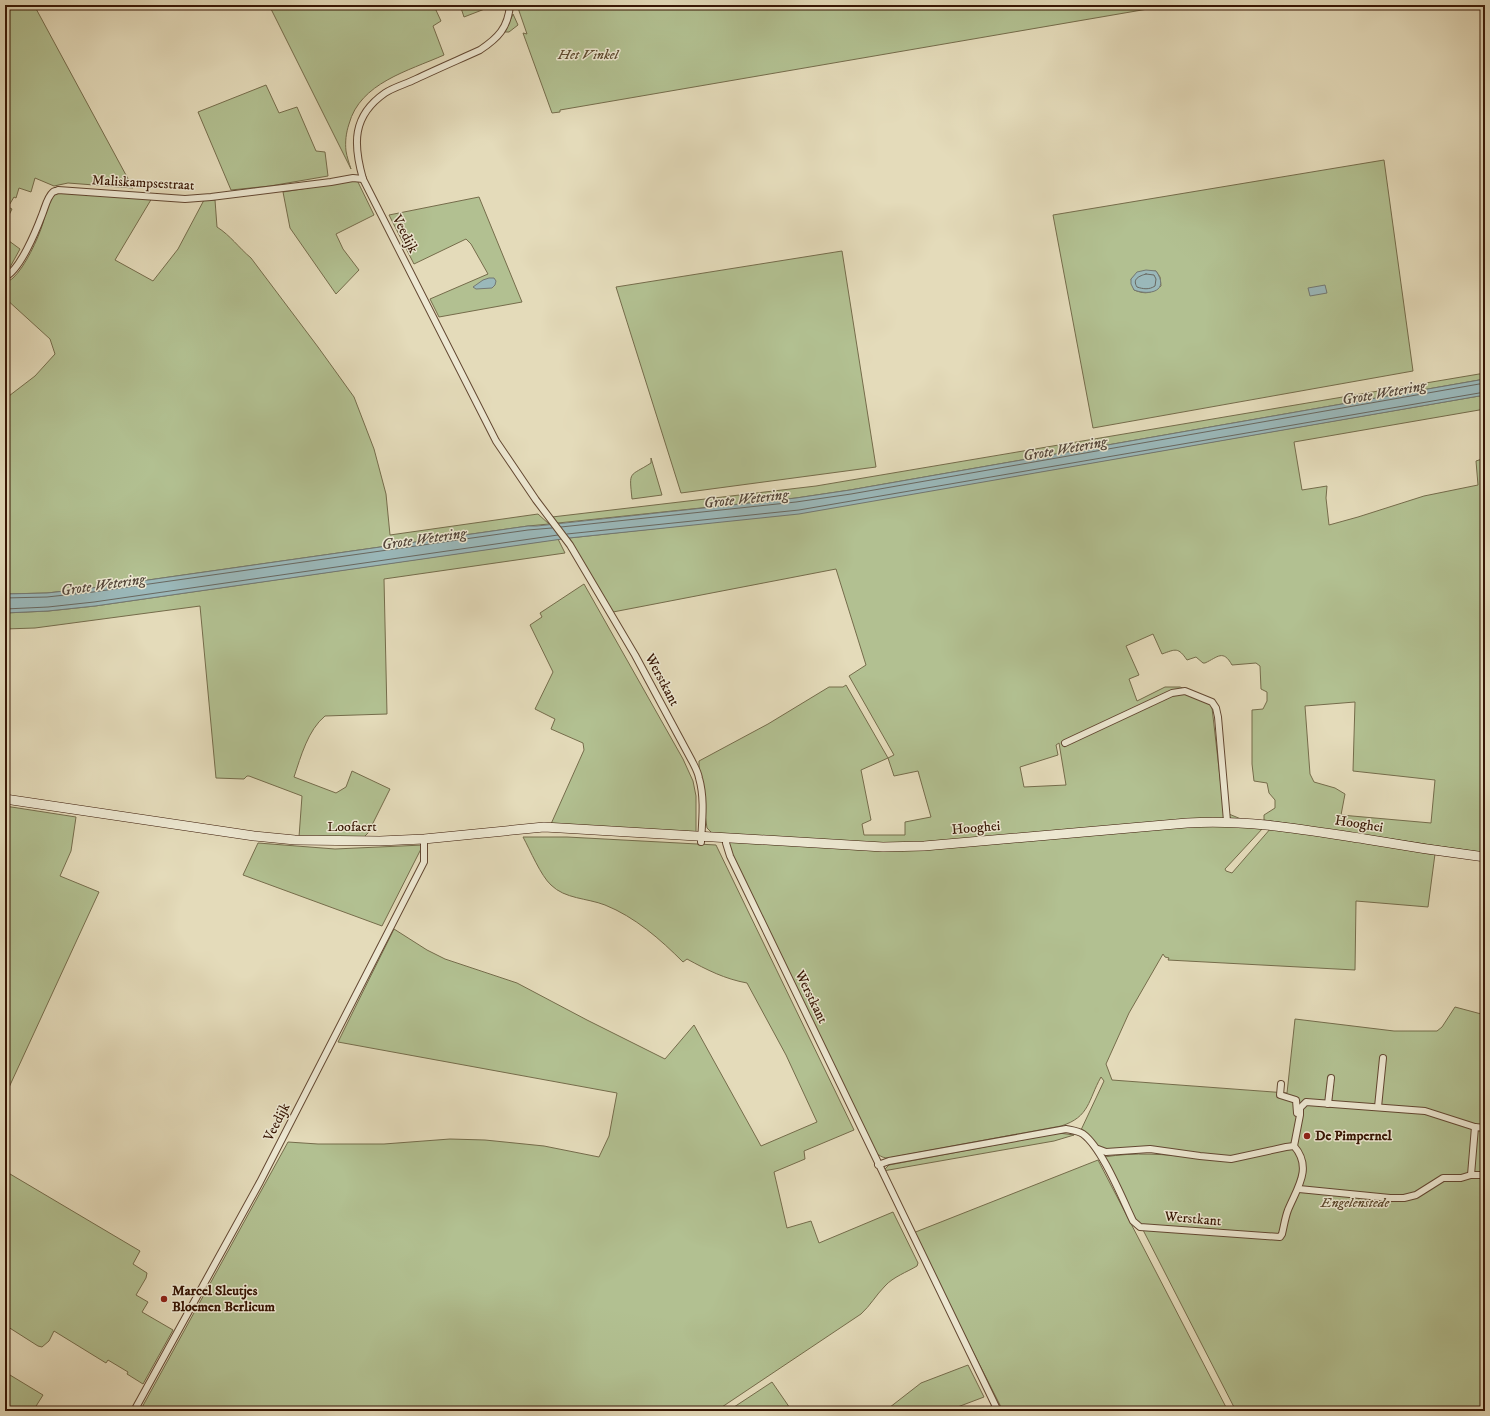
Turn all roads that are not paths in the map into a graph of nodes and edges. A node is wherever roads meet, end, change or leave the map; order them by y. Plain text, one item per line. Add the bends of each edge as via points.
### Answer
1 (510, 5) edge
2 (360, 168) junction
3 (353, 178) junction
4 (363, 179) junction
5 (5, 277) edge
6 (570, 545) joint
7 (1065, 743) dead end
8 (5, 799) edge
9 (1228, 821) junction
10 (726, 838) junction
11 (424, 839) junction
12 (701, 839) junction
13 (1485, 858) edge
14 (1383, 1058) dead end
15 (1331, 1078) dead end
16 (1281, 1084) dead end
17 (1328, 1104) junction
18 (1378, 1108) junction
19 (1299, 1118) junction
20 (1475, 1127) junction
21 (1485, 1128) edge
22 (1294, 1146) junction
23 (1098, 1149) junction
24 (878, 1166) junction
25 (1471, 1175) junction
26 (1485, 1175) edge
27 (1298, 1189) junction
28 (134, 1411) edge
29 (998, 1411) edge

1 - 2 street, Veedijk via 506,23 492,42 480,50 386,93 372,103 363,116 356,139
2 - 3 street
2 - 4 street, Veedijk
3 - 4 street, Maliskampsestraat
3 - 5 street, Maliskampsestraat via 185,199 58,190 52,192 48,198 28,247 13,271
4 - 6 street, Veedijk via 496,441
6 - 12 street, Werstkant via 635,655 692,761 702,792
7 - 9 street via 1172,693 1185,692 1212,702 1218,717
8 - 11 street, Loofaert via 295,840 353,842
9 - 10 street, Hooghei via 924,846 883,847
9 - 13 street, Hooghei via 1311,830
10 - 12 street, Loofaert
10 - 24 street, Werstkant via 730,856
11 - 12 street, Loofaert via 544,827
11 - 28 street, Veedijk via 424,862 260,1182
14 - 18 street
15 - 17 street
16 - 19 street via 1280,1095 1296,1100
17 - 18 street
17 - 19 street via 1306,1102 1300,1108
18 - 20 street via 1425,1111
19 - 22 street
20 - 21 street
20 - 25 street
22 - 23 street via 1231,1159 1150,1149 1106,1152
22 - 27 street, Werstkant via 1301,1157 1303,1170
23 - 24 street, Werstkant via 1082,1133 1066,1129 889,1161
23 - 27 street, Werstkant via 1133,1221 1140,1227 1280,1237
24 - 29 street, Werstkant
25 - 26 street
25 - 27 street via 1443,1178 1416,1195 1404,1198

